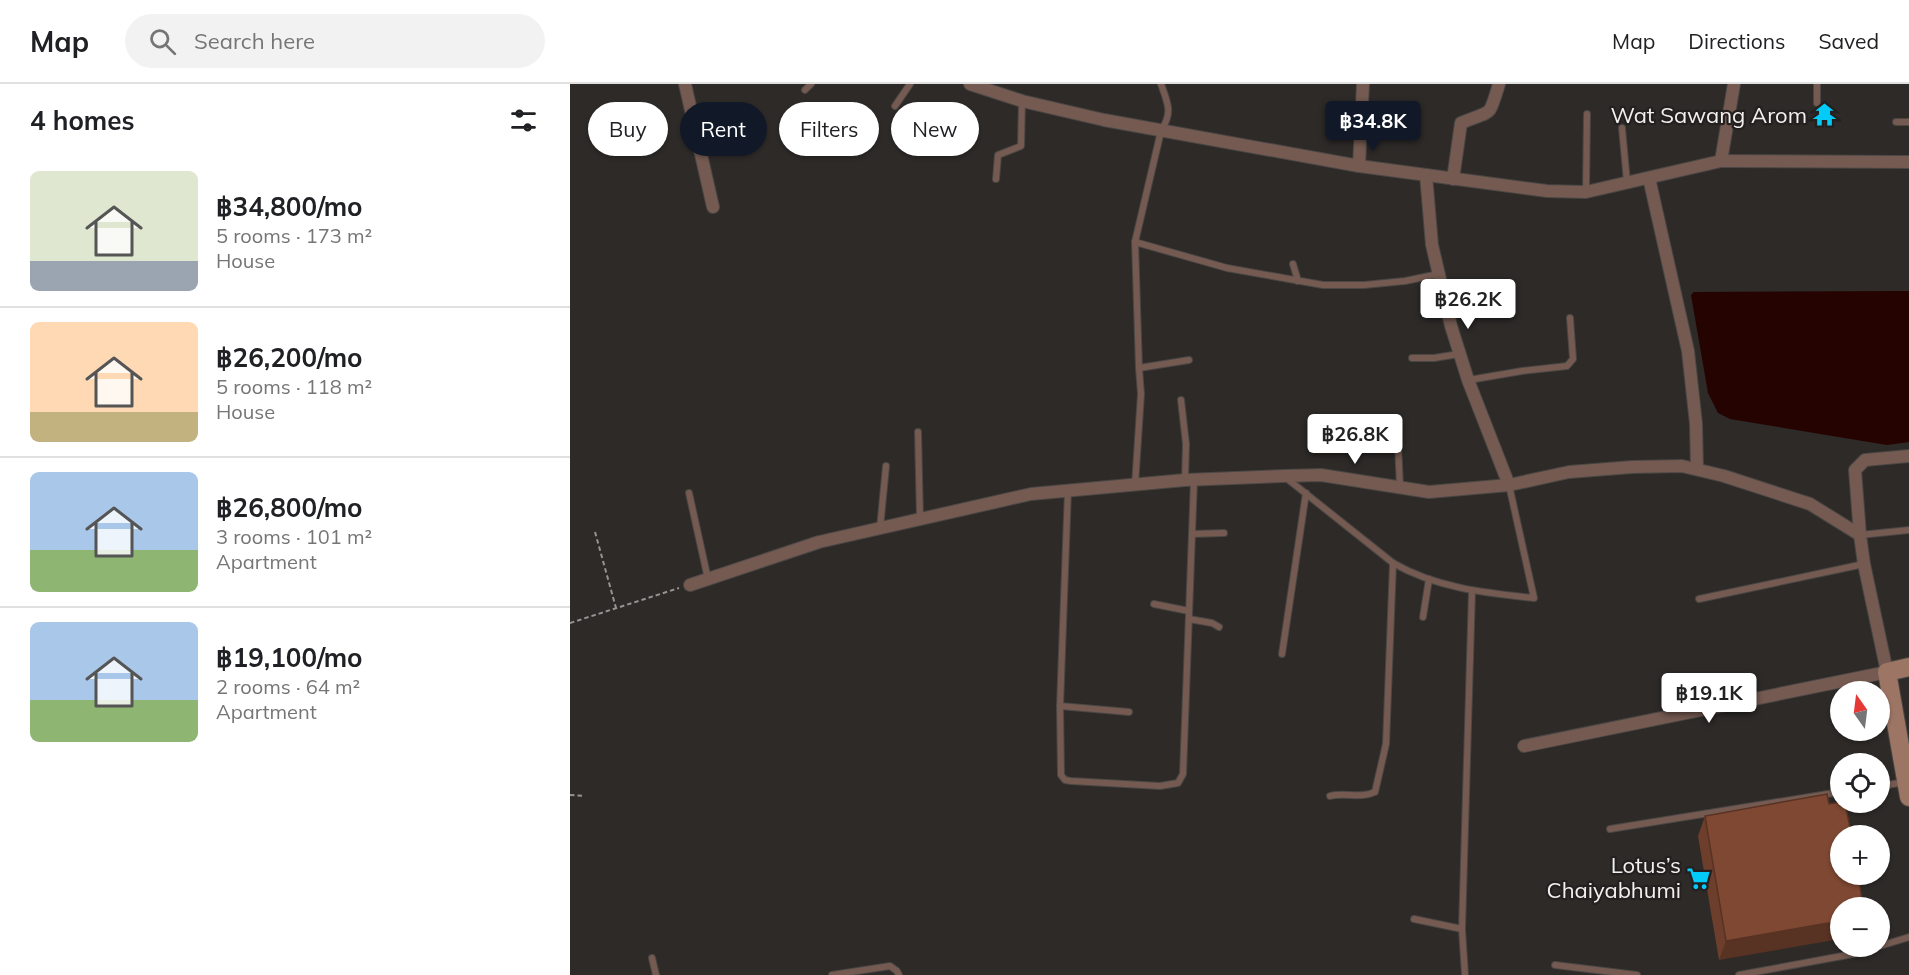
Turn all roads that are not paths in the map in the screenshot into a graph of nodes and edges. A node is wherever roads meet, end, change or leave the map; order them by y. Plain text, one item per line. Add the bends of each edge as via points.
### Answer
1 (685, 84) edge
2 (811, 84) edge
3 (910, 84) edge
4 (970, 84) edge
5 (1161, 84) edge
6 (1363, 84) edge
7 (1499, 84) edge
8 (1734, 84) edge
9 (1817, 84) edge
10 (806, 90) dead end
11 (1022, 101) junction
12 (898, 102) edge
13 (1817, 103) dead end
14 (1587, 114) dead end
15 (1896, 122) dead end
16 (1909, 122) edge
17 (1622, 128) dead end
18 (1161, 131) junction
19 (1721, 160) junction
20 (1909, 162) edge
21 (1359, 166) junction
22 (1426, 175) junction
23 (1649, 178) junction
24 (996, 179) dead end
25 (1453, 179) junction
26 (1627, 183) junction
27 (1586, 192) junction
28 (713, 207) dead end
29 (1135, 242) junction
30 (1293, 264) dead end
31 (1439, 274) junction
32 (1298, 281) junction
33 (1570, 318) dead end
34 (1460, 353) junction
35 (1412, 358) dead end
36 (1189, 360) dead end
37 (1139, 368) junction
38 (1468, 380) junction
39 (1181, 400) dead end
40 (918, 432) dead end
41 (1398, 444) dead end
42 (1909, 456) edge
43 (886, 466) dead end
44 (1697, 469) junction
45 (1283, 476) junction
46 (1190, 480) junction
47 (1509, 485) junction
48 (1135, 486) junction
49 (1400, 487) junction
50 (1068, 489) junction
51 (689, 493) dead end
52 (1306, 493) junction
53 (920, 519) junction
54 (880, 528) junction
55 (1909, 530) edge
56 (1224, 533) dead end
57 (1192, 534) junction
58 (1860, 535) junction
59 (1393, 563) junction
60 (1864, 564) junction
61 (708, 579) junction
62 (1430, 579) junction
63 (690, 585) road end
64 (1472, 591) junction
65 (1699, 599) dead end
66 (1154, 604) dead end
67 (1189, 611) junction
68 (1423, 617) dead end
69 (1188, 619) junction
70 (1219, 627) dead end
71 (1282, 654) dead end
72 (1909, 667) edge
73 (1887, 672) junction
74 (1060, 706) junction
75 (1129, 712) dead end
76 (1524, 746) dead end
77 (1890, 787) edge
78 (1908, 790) edge
79 (1830, 794) edge
80 (1330, 796) dead end
81 (1610, 829) dead end
82 (1414, 919) dead end
83 (1462, 928) junction
84 (1909, 937) edge
85 (1890, 943) edge
86 (1837, 957) edge
87 (652, 958) dead end
88 (1555, 965) dead end
89 (656, 975) edge
90 (832, 975) edge
91 (899, 975) edge
92 (1465, 975) edge
93 (1637, 975) edge
94 (1739, 975) edge

1 - 28 street
2 - 10 lane
3 - 12 lane
4 - 11 street
5 - 18 lane via 1168,104 1168,119
6 - 21 street
7 - 25 street via 1491,110 1461,123
8 - 19 street
9 - 13 lane
11 - 18 street
11 - 24 lane via 1020,146 998,154
14 - 27 lane
15 - 16 lane
17 - 26 lane
18 - 21 street
18 - 29 lane
19 - 20 street
19 - 23 street
21 - 22 street
22 - 25 street
22 - 31 street via 1432,245
23 - 26 street
23 - 44 street via 1688,351
25 - 27 street
26 - 27 street
29 - 32 lane via 1227,268
29 - 37 lane
30 - 32 lane
31 - 32 lane via 1364,285
31 - 34 street
33 - 38 lane via 1573,359 1567,366
34 - 35 lane
34 - 38 street
36 - 37 lane
37 - 48 lane
38 - 47 street
39 - 46 lane
40 - 53 lane
41 - 49 lane
42 - 58 street via 1865,460 1855,470
43 - 54 lane
44 - 47 street via 1672,466 1569,472
44 - 58 street via 1810,504
45 - 46 street
45 - 49 street via 1321,476
45 - 52 lane
46 - 48 street
46 - 57 lane
47 - 49 street via 1430,492
47 - 64 lane via 1534,598
48 - 50 street
50 - 53 street
50 - 74 lane
51 - 61 lane
52 - 59 lane
52 - 71 lane
53 - 54 street
54 - 61 street via 819,542
55 - 58 lane
56 - 57 lane
57 - 67 lane
58 - 60 street
59 - 62 lane
59 - 80 lane via 1386,744 1375,792 1366,796
60 - 65 lane
60 - 73 street
61 - 63 street
62 - 64 lane
62 - 68 lane
64 - 83 lane
66 - 67 lane
67 - 69 lane
69 - 70 lane
69 - 74 lane via 1183,774 1178,783 1160,786 1065,780 1059,769
72 - 73 street
73 - 76 street
73 - 78 street
74 - 75 lane
77 - 78 lane
79 - 81 lane
82 - 83 lane
83 - 92 lane
84 - 85 lane
86 - 94 lane
87 - 89 lane
88 - 93 lane
90 - 91 lane via 890,966

